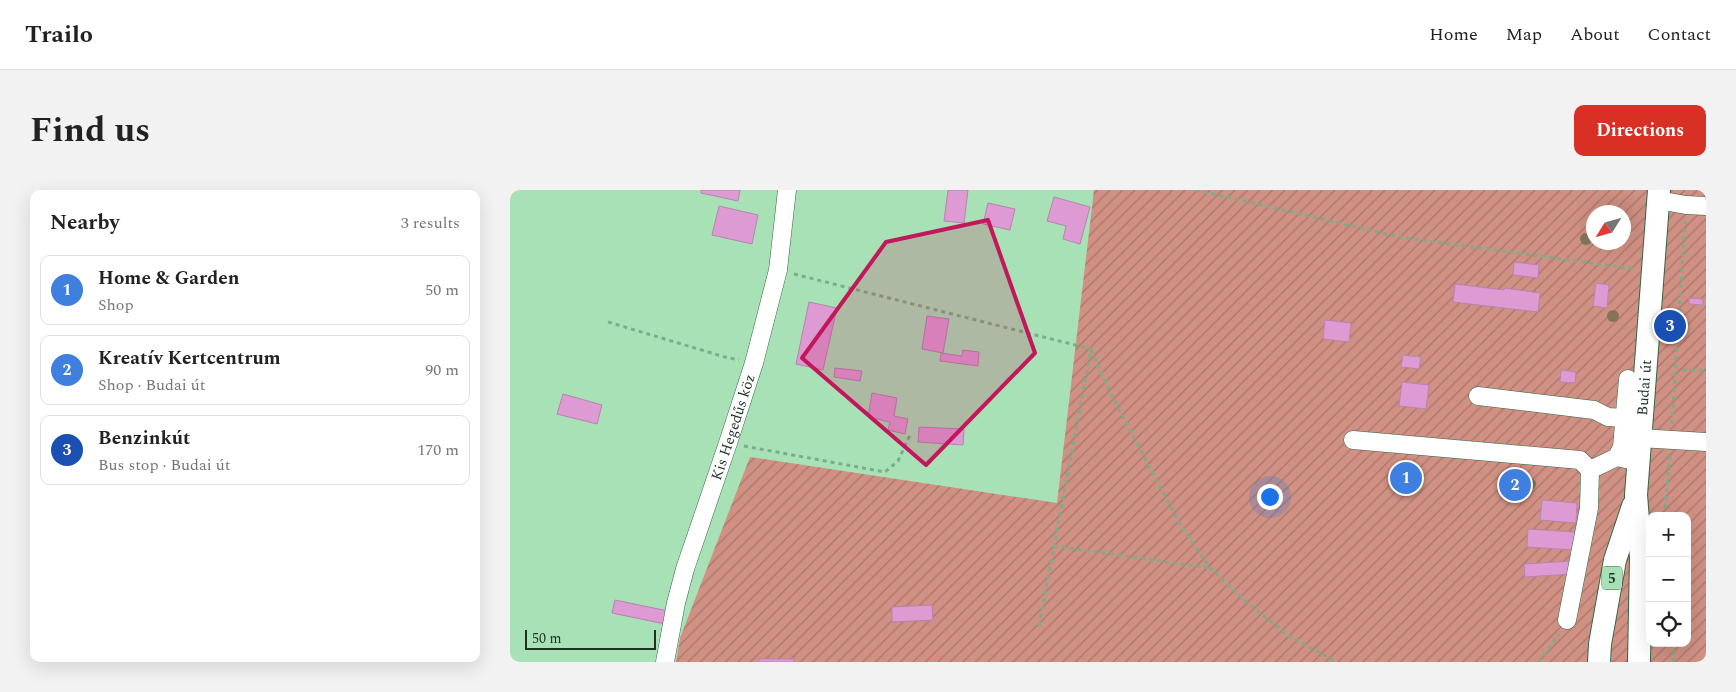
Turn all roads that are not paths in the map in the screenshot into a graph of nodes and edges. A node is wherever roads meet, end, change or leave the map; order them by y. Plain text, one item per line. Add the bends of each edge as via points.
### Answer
1 (788, 190) edge
2 (1656, 199) edge
3 (1706, 206) edge
4 (1628, 379) dead end
5 (1478, 396) dead end
6 (1635, 425) junction
7 (1353, 440) dead end
8 (1706, 442) edge
9 (1617, 457) junction
10 (1639, 462) junction
11 (1590, 470) junction
12 (1636, 496) junction
13 (1567, 620) road end
14 (665, 662) edge
15 (1599, 662) edge
16 (1639, 662) edge

1 - 14 street, Kis Hegedűs köz via 778,270 754,363 685,569
2 - 3 street
2 - 6 main road, Budai út / 5 via 1653,271
4 - 6 street
5 - 6 street via 1594,410
6 - 8 street via 1671,441
6 - 9 street
6 - 10 main road, Budai út / 5
7 - 11 street via 1580,460
9 - 10 street
9 - 11 street
10 - 12 main road, Budai út / 5
11 - 13 street via 1589,508
12 - 15 main road, Budai út / 5 via 1615,560
12 - 16 main road, Budai út / 5 via 1641,557

